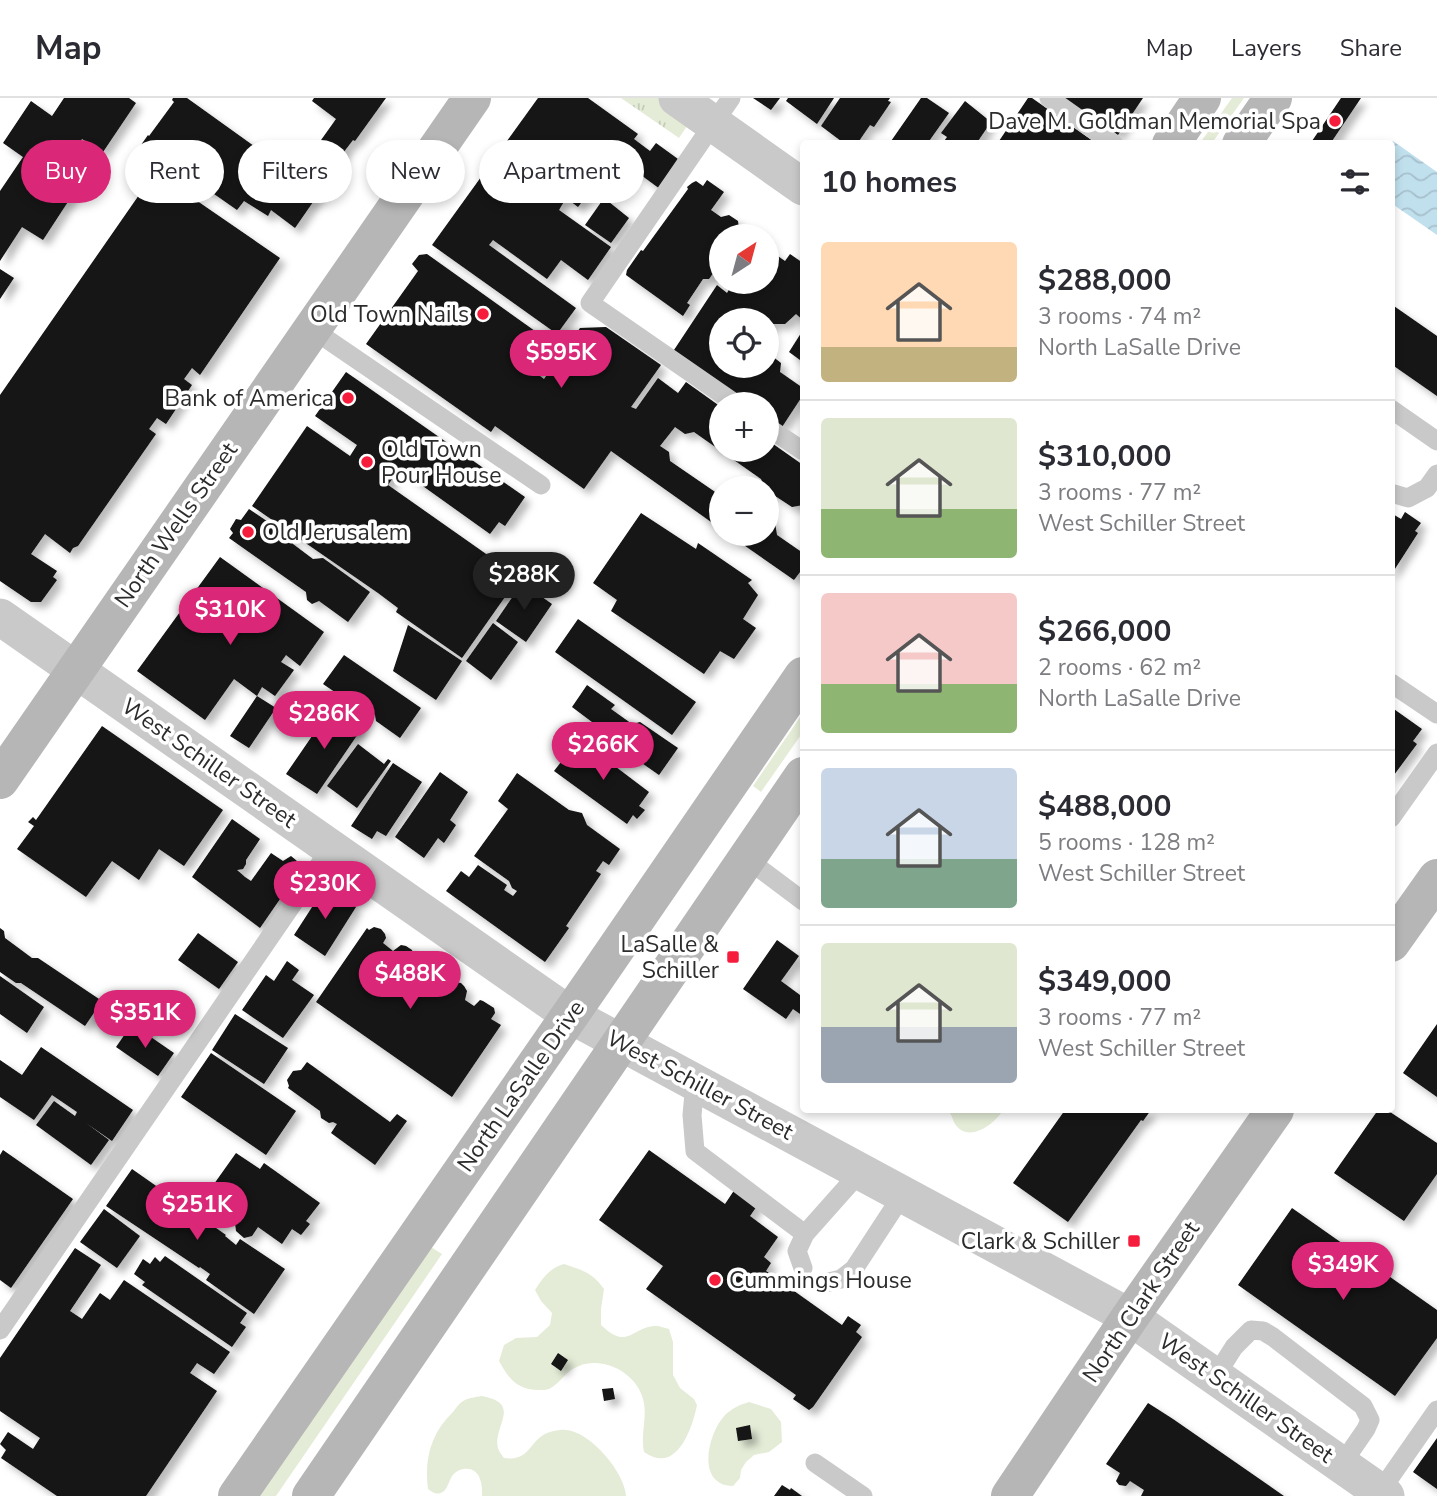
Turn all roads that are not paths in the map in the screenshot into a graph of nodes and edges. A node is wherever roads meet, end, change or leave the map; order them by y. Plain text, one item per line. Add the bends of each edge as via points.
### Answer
1 (472, 98) edge
2 (677, 98) edge
3 (1049, 98) edge
4 (1202, 98) edge
5 (1273, 98) edge
6 (722, 111) edge
7 (1109, 140) edge
8 (1174, 140) edge
9 (1244, 140) edge
10 (800, 185) edge
11 (312, 329) junction
12 (719, 392) edge
13 (1395, 412) edge
14 (779, 435) edge
15 (1437, 441) edge
16 (800, 449) edge
17 (1437, 474) edge
18 (541, 485) dead end
19 (1395, 494) edge
20 (0, 617) edge
21 (76, 670) junction
22 (800, 680) edge
23 (1395, 686) edge
24 (1437, 714) edge
25 (1437, 753) edge
26 (0, 780) edge
27 (800, 780) edge
28 (1395, 811) edge
29 (331, 848) junction
30 (747, 859) junction
31 (1437, 878) edge
32 (800, 899) edge
33 (1395, 937) edge
34 (570, 1015) junction
35 (621, 1043) junction
36 (695, 1083) junction
37 (1273, 1113) edge
38 (861, 1171) junction
39 (903, 1194) junction
40 (805, 1234) junction
41 (803, 1268) dead end
42 (825, 1283) dead end
43 (1130, 1317) junction
44 (0, 1329) edge
45 (1215, 1377) junction
46 (1437, 1410) edge
47 (815, 1463) dead end
48 (1342, 1465) junction
49 (1381, 1495) edge
50 (237, 1496) edge
51 (311, 1496) edge
52 (863, 1496) edge
53 (1010, 1496) edge

1 - 11 main road, North Wells Street
2 - 6 street
3 - 7 lane
4 - 8 main road
5 - 9 main road
6 - 10 street via 755,152
6 - 12 lane via 590,303
11 - 18 lane
11 - 21 main road, North Wells Street
13 - 15 lane
14 - 16 lane
17 - 19 lane via 1427,488 1408,498
20 - 21 street, West Schiller Street
21 - 26 main road, North Wells Street
21 - 29 street, West Schiller Street
22 - 34 main road, North LaSalle Drive
23 - 24 lane
25 - 28 lane
27 - 30 main road
29 - 34 street, West Schiller Street
29 - 44 lane
30 - 32 lane
30 - 35 main road
31 - 33 main road
34 - 35 street, West Schiller Street
34 - 50 main road, North LaSalle Drive
35 - 36 street, West Schiller Street
35 - 51 main road
36 - 38 street, West Schiller Street
36 - 40 lane via 695,1151
37 - 43 main road, North Clark Street
38 - 39 street, West Schiller Street
38 - 40 lane
39 - 42 lane via 854,1269
39 - 43 street, West Schiller Street
40 - 41 lane via 797,1251
43 - 45 street, West Schiller Street
43 - 53 main road, North Clark Street
45 - 48 street, West Schiller Street
45 - 48 lane via 1251,1330 1273,1337 1363,1406 1370,1420
46 - 49 lane
47 - 52 lane
48 - 49 street, West Schiller Street

